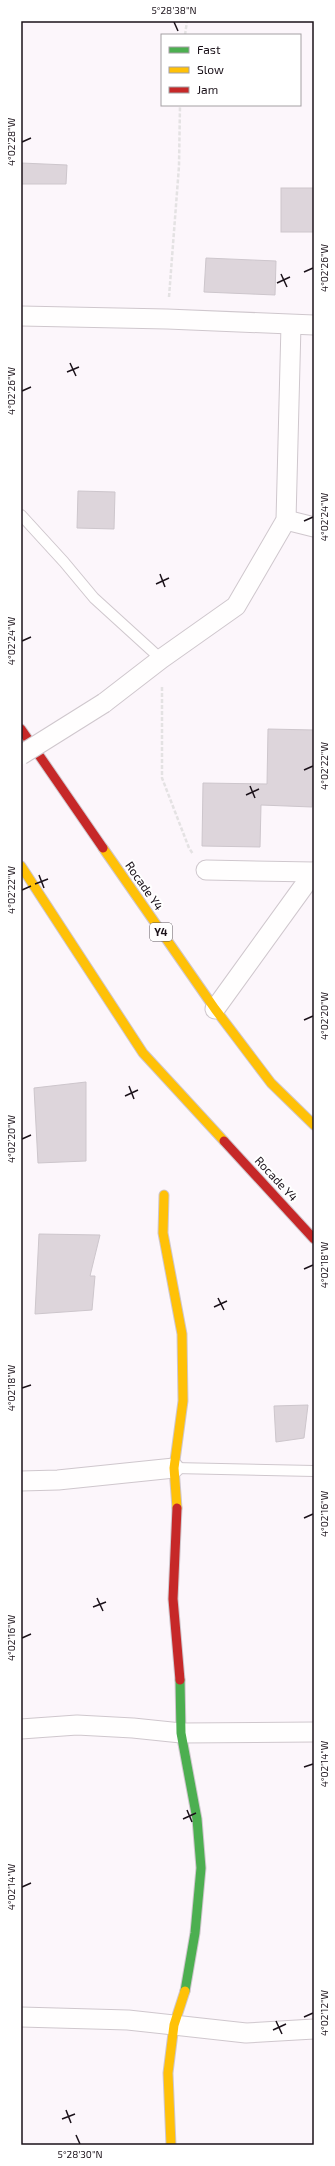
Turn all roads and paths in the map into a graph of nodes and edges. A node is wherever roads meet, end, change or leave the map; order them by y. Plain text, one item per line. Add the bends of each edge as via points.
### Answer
1 (187, 21) edge
2 (185, 34) edge
3 (180, 106) edge
4 (21, 316) edge
5 (167, 319) junction
6 (291, 325) junction
7 (314, 325) edge
8 (21, 515) edge
9 (286, 520) junction
10 (314, 527) edge
11 (161, 659) junction
12 (21, 729) edge
13 (21, 756) edge
14 (21, 866) edge
15 (206, 870) joint
16 (314, 872) edge
17 (215, 1009) junction
18 (314, 1125) edge
19 (164, 1196) dead end
20 (314, 1239) edge
21 (174, 1468) junction
22 (314, 1471) edge
23 (21, 1481) edge
24 (21, 1729) edge
25 (314, 1732) edge
26 (181, 1733) junction
27 (21, 2017) edge
28 (174, 2025) junction
29 (314, 2029) edge
30 (171, 2145) edge

1 - 2 path
3 - 5 path via 179,166
4 - 5 street
5 - 6 street
6 - 7 street
6 - 9 street
8 - 11 lane via 94,598
9 - 10 street
9 - 11 street via 236,606
11 - 13 street, bridge via 104,703
11 - 15 path via 164,730 162,778 189,848
12 - 17 main road, Rocade Y4 / Y4
14 - 20 main road, Rocade Y4 via 143,1053
15 - 16 street
16 - 17 street
17 - 18 main road, Rocade Y4 / Y4 via 271,1083
19 - 21 main road via 163,1233 182,1334 183,1402
21 - 22 lane
21 - 23 street via 58,1480
21 - 26 main road via 178,1512 173,1599 180,1673
24 - 26 street via 77,1725
25 - 26 street
26 - 28 main road via 197,1819 201,1868 195,1933 185,1992
27 - 28 street via 128,2020
28 - 29 street via 246,2033
28 - 30 main road via 168,2073

